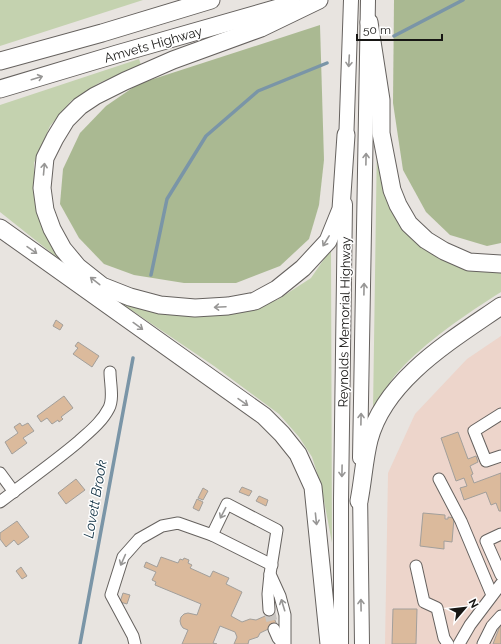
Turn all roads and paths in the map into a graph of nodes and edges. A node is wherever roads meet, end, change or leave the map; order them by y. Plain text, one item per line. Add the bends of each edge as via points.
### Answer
1 (211, 0) edge
2 (307, 0) edge
3 (319, 0) edge
4 (351, 0) edge
5 (368, 0) edge
6 (368, 22) junction
7 (0, 61) edge
8 (0, 89) edge
9 (346, 135) junction
10 (0, 228) edge
11 (501, 264) edge
12 (501, 306) edge
13 (110, 372) dead end
14 (501, 414) edge
15 (501, 456) edge
16 (0, 473) edge
17 (439, 479) dead end
18 (14, 492) junction
19 (360, 501) junction
20 (0, 502) edge
21 (501, 534) edge
22 (212, 535) junction
23 (416, 566) dead end
24 (271, 569) junction
25 (501, 575) edge
26 (501, 584) edge
27 (492, 595) junction
28 (269, 610) tunnel mouth
29 (501, 616) edge
30 (274, 630) tunnel mouth
31 (135, 644) edge
32 (284, 644) edge
33 (329, 644) edge
34 (341, 644) edge
35 (362, 644) edge
36 (448, 644) edge
37 (459, 644) edge
38 (483, 644) edge

1 - 7 highway, Amvets Highway
8 -> 2 highway, Amvets Highway
9 -> 3 highway via 340,209 328,241 303,268 277,289 255,301 195,308 160,305 102,286 78,267 62,249 45,210 42,188 45,158 66,120 80,106 94,96 132,78 261,28
4 -> 9 main road, Reynolds Memorial Highway
5 - 6 main road, Reynolds Memorial Highway
6 - 11 highway via 381,100 381,133 392,190 398,205 409,224 426,240 444,251 469,262
19 -> 6 main road, Reynolds Memorial Highway
9 -> 34 main road, Reynolds Memorial Highway
10 -> 33 highway via 264,416 298,454 312,487
12 - 19 highway via 429,358 399,386 379,414 369,440
13 - 18 street via 112,400 109,409 94,427 67,451
14 - 15 street via 474,431 486,461
16 - 18 street
17 - 27 street via 461,521
18 - 20 street
35 -> 19 main road, Reynolds Memorial Highway
21 - 25 street via 486,541
22 - 24 street
24 -> 22 street via 277,530 227,504
22 -> 31 street via 178,523 162,526 139,539 123,557 111,595
23 - 36 street via 424,602 437,608 444,638
24 - 28 street
32 -> 24 street via 285,615
26 - 27 street
27 - 37 street
29 - 38 street via 492,626
30 - 32 street

